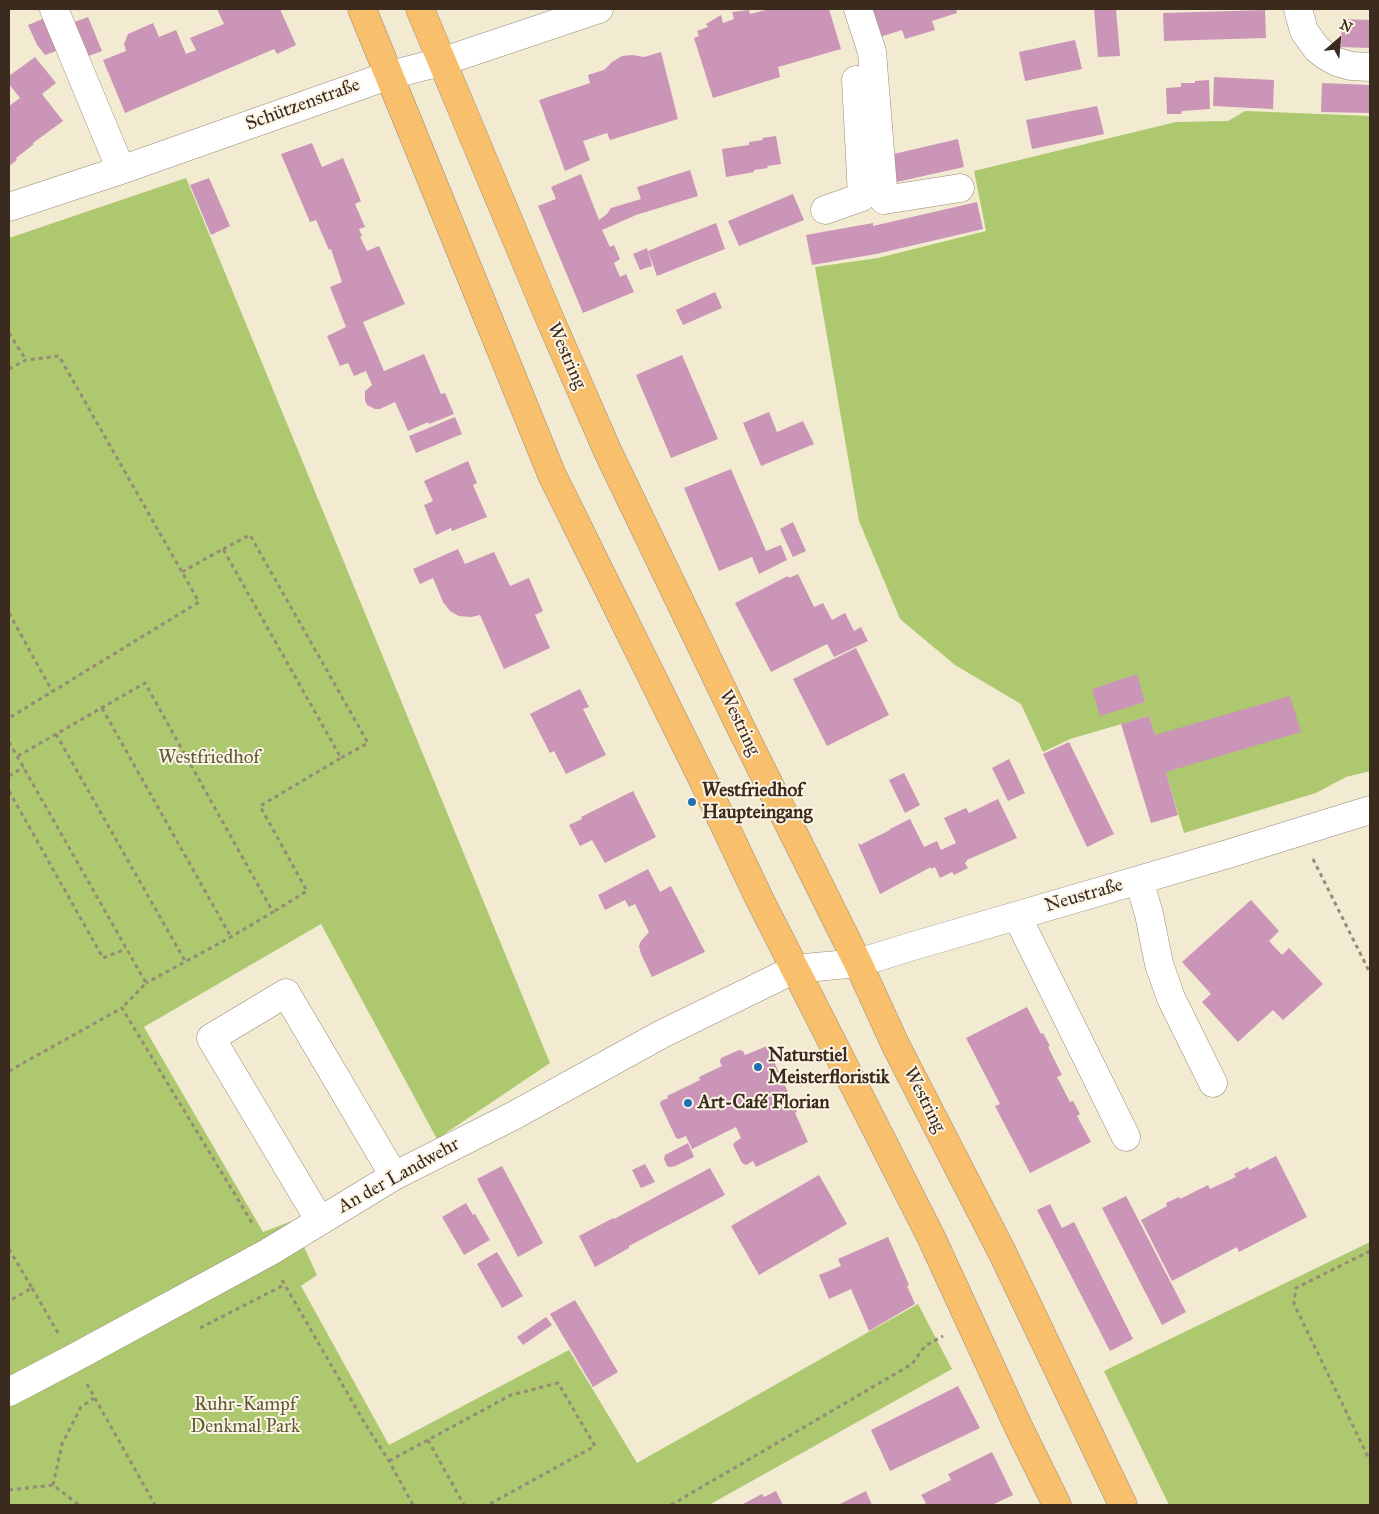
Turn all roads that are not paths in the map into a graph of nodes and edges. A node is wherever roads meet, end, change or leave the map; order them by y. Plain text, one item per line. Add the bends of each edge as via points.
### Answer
1 (54, 9) edge
2 (362, 9) edge
3 (420, 9) edge
4 (599, 9) edge
5 (839, 9) edge
6 (858, 9) edge
7 (1298, 9) edge
8 (441, 62) junction
9 (1370, 67) edge
10 (390, 75) junction
11 (121, 170) junction
12 (960, 188) dead end
13 (9, 207) edge
14 (825, 210) dead end
15 (1370, 810) edge
16 (1139, 880) junction
17 (1017, 916) junction
18 (858, 963) junction
19 (795, 969) junction
20 (1213, 1083) dead end
21 (1126, 1137) dead end
22 (394, 1176) junction
23 (320, 1220) junction
24 (9, 1392) edge
25 (1058, 1505) edge
26 (1123, 1505) edge

1 - 11 street
2 - 10 main road
3 - 8 main road, Westring
4 - 8 street, Schützenstraße
5 - 14 street via 854,50 862,197
6 - 12 street via 872,52 884,200
7 - 9 street via 1304,31 1317,49 1337,62
8 - 10 street, Schützenstraße
8 - 18 main road, Westring via 608,452
10 - 11 street, Schützenstraße
10 - 19 main road via 552,475
11 - 13 street, Schützenstraße
15 - 16 street, Neustraße
16 - 17 street, Neustraße
16 - 20 street via 1158,964
17 - 18 street, Neustraße
17 - 21 street
18 - 19 street, Neustraße
18 - 26 main road, Westring
19 - 22 street, An der Landwehr via 662,1034 513,1116
19 - 25 main road via 922,1220
22 - 23 street, An der Landwehr
22 - 23 street via 286,993 211,1038
23 - 24 street, An der Landwehr via 269,1252

